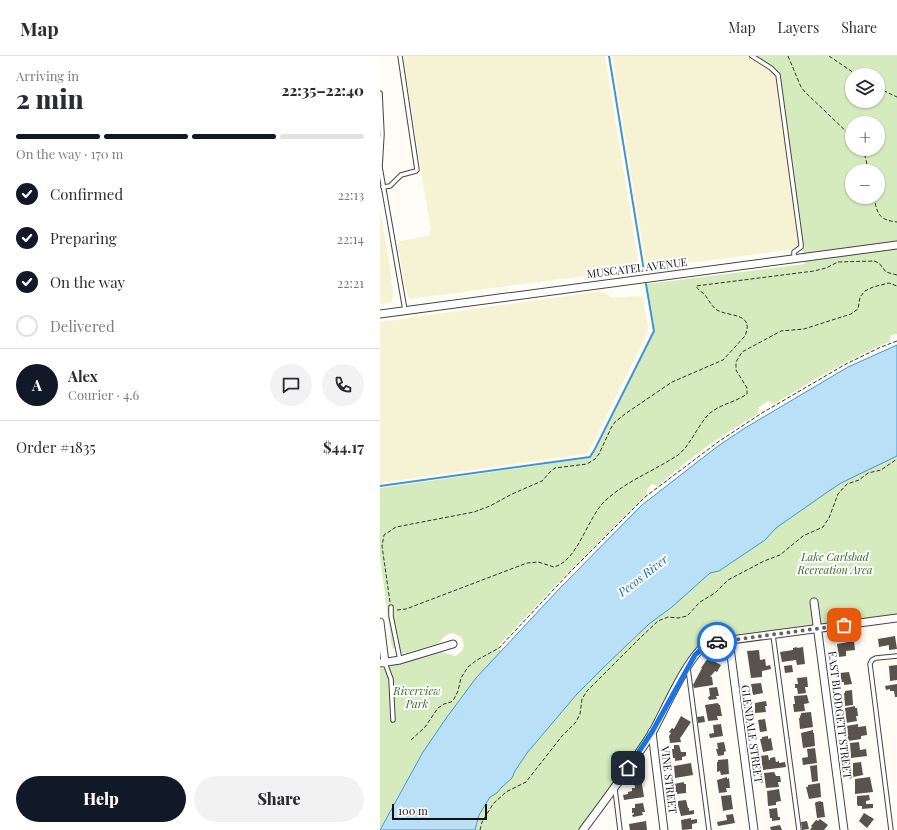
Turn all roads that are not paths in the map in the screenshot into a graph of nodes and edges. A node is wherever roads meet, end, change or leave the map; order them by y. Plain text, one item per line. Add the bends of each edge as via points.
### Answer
1 (400, 56) edge
2 (752, 56) edge
3 (380, 93) edge
4 (383, 187) junction
5 (897, 245) edge
6 (794, 259) junction
7 (405, 310) junction
8 (380, 314) edge
9 (814, 602) dead end
10 (392, 607) road end
11 (897, 618) edge
12 (380, 622) edge
13 (818, 628) junction
14 (773, 634) junction
15 (728, 640) junction
16 (453, 644) dead end
17 (897, 656) edge
18 (400, 660) junction
19 (383, 663) edge
20 (688, 667) junction
21 (393, 720) dead end
22 (652, 732) junction
23 (615, 787) junction
24 (583, 830) edge
25 (620, 830) edge
26 (664, 830) edge
27 (709, 830) edge
28 (754, 830) edge
29 (799, 830) edge
30 (844, 830) edge
31 (891, 830) edge

1 - 4 lane via 417,170 401,175 390,186
2 - 6 lane via 778,75 801,244 794,252
3 - 4 lane via 380,167
4 - 7 lane
5 - 6 street, MUSCATEL AVENUE
6 - 7 street, MUSCATEL AVENUE
7 - 8 street, MUSCATEL AVENUE
9 - 13 street, EAST BLODGETT STREET
10 - 18 lane via 391,616
11 - 13 street
12 - 19 street
13 - 14 street
13 - 30 street, EAST BLODGETT STREET
14 - 15 street
14 - 29 lane
15 - 20 street via 704,645
15 - 28 street, GLENDALE STREET
16 - 18 street
17 - 31 lane via 876,658 870,664
18 - 19 street
19 - 21 lane via 391,679
20 - 22 street
20 - 27 lane
22 - 23 street
22 - 26 street, VINE STREET
23 - 24 street
23 - 25 lane

